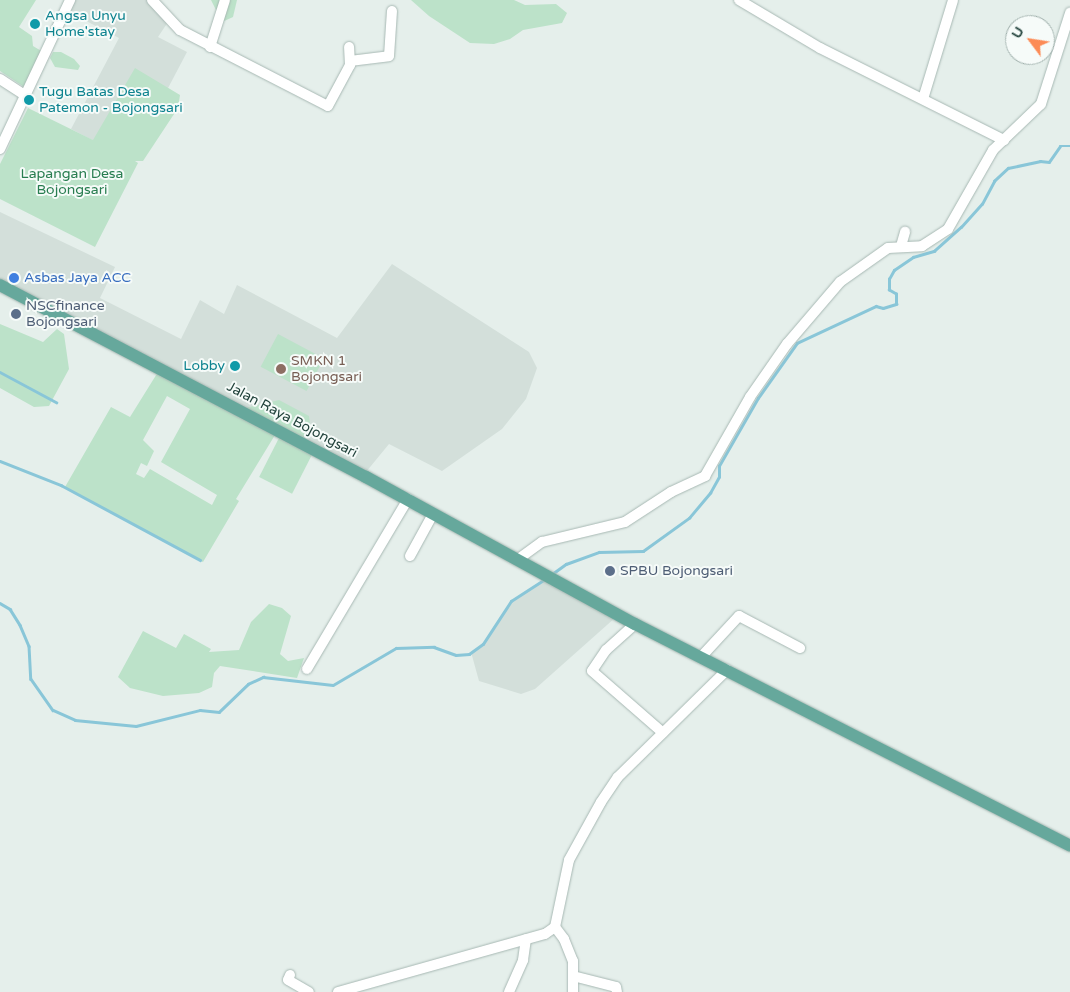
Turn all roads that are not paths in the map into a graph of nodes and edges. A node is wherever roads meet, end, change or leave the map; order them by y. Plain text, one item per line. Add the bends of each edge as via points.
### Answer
1 (70, 0) edge
2 (152, 0) edge
3 (225, 0) edge
4 (739, 0) edge
5 (953, 0) edge
6 (392, 11) dead end
7 (1070, 13) edge
8 (210, 47) junction
9 (348, 47) dead end
10 (350, 61) junction
11 (0, 79) edge
12 (25, 95) junction
13 (923, 99) junction
14 (1004, 140) junction
15 (0, 149) edge
16 (0, 285) edge
17 (408, 499) junction
18 (434, 514) junction
19 (410, 556) dead end
20 (517, 560) junction
21 (635, 624) junction
22 (800, 648) dead end
23 (701, 657) junction
24 (307, 669) dead end
25 (727, 670) junction
26 (663, 733) junction
27 (1070, 846) edge
28 (555, 927) junction
29 (526, 939) junction
30 (290, 975) dead end
31 (574, 976) junction
32 (309, 992) edge
33 (338, 992) edge
34 (509, 992) edge
35 (572, 992) edge
36 (617, 992) edge

1 - 12 street
2 - 8 street via 180,30
3 - 8 street
4 - 13 street via 820,48
5 - 13 street
6 - 10 street via 389,56
7 - 14 street via 1041,104
8 - 10 street via 328,106
9 - 10 street
11 - 12 street
12 - 15 street
13 - 14 street
14 - 20 street via 985,163 948,229 922,246 903,240 851,273 786,344 750,397 703,478 671,492 625,522 542,542
16 - 17 main road, Jalan Raya Bojongsari
17 - 18 main road, Jalan Raya Bojongsari
17 - 24 street
18 - 19 street
18 - 20 main road, Jalan Raya Bojongsari
20 - 21 main road, Jalan Raya Bojongsari
21 - 23 main road, Jalan Raya Bojongsari
21 - 26 street via 606,650 592,671
22 - 23 street via 739,616
23 - 25 main road, Jalan Raya Bojongsari
25 - 26 street
25 - 27 main road, Jalan Raya Bojongsari
26 - 28 street via 618,776 577,840 567,868
28 - 29 street
28 - 31 street via 564,938 573,961
29 - 33 street
29 - 34 street via 523,960
30 - 32 street via 288,980
31 - 35 street
31 - 36 street via 616,987

